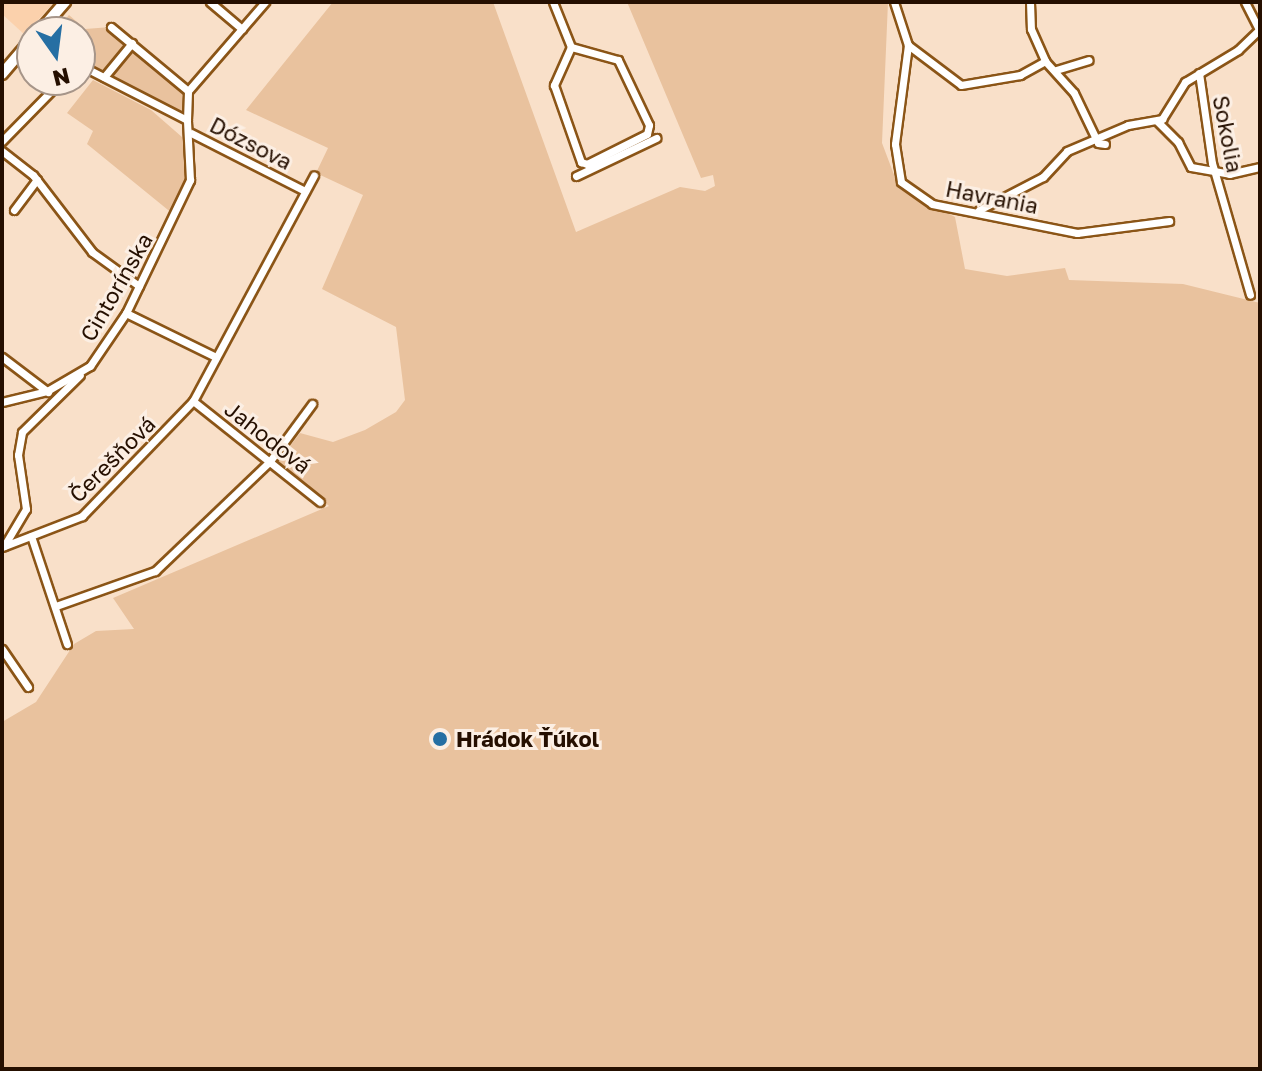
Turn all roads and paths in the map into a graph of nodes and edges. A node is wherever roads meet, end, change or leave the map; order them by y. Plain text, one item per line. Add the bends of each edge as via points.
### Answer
1 (210, 2) edge
2 (265, 2) edge
3 (553, 2) edge
4 (894, 2) edge
5 (1030, 2) edge
6 (1245, 2) edge
7 (111, 27) dead end
8 (242, 29) junction
9 (1260, 29) edge
10 (132, 43) junction
11 (908, 45) junction
12 (571, 47) junction
13 (16, 59) edge
14 (1089, 60) dead end
15 (1045, 61) junction
16 (1056, 70) junction
17 (96, 73) edge
18 (1199, 73) junction
19 (2, 74) edge
20 (104, 77) junction
21 (188, 91) junction
22 (46, 96) edge
23 (187, 120) junction
24 (1157, 121) junction
25 (191, 133) junction
26 (656, 138) dead end
27 (1095, 139) junction
28 (2, 141) edge
29 (1105, 144) dead end
30 (632, 145) junction
31 (3, 155) edge
32 (603, 160) junction
33 (1260, 167) edge
34 (1216, 172) junction
35 (314, 175) dead end
36 (576, 176) dead end
37 (37, 180) junction
38 (305, 191) junction
39 (14, 210) dead end
40 (979, 210) junction
41 (1169, 221) dead end
42 (139, 286) junction
43 (1250, 295) dead end
44 (126, 313) junction
45 (2, 357) edge
46 (216, 357) junction
47 (90, 366) junction
48 (47, 391) junction
49 (55, 399) junction
50 (193, 401) junction
51 (2, 402) edge
52 (312, 404) dead end
53 (270, 461) junction
54 (320, 502) dead end
55 (31, 536) junction
56 (3, 547) edge
57 (56, 606) junction
58 (67, 644) dead end
59 (2, 649) edge
60 (28, 687) dead end

1 - 8 street
2 - 8 street
3 - 12 street
4 - 11 street, Havrania
5 - 15 street via 1031,29
6 - 9 street
7 - 10 street
8 - 21 street
9 - 18 street via 1238,50
10 - 20 street
10 - 21 street
11 - 15 street via 961,85 1020,75
11 - 40 street, Havrania via 895,144 901,182 932,204
12 - 30 street via 618,60 649,125 647,134
12 - 32 street via 554,85 581,162
13 - 19 street
14 - 16 street
15 - 16 street
16 - 27 street via 1074,93
17 - 20 street, Dózsova
18 - 24 street via 1185,82 1169,113
18 - 34 street, Sokolia
20 - 23 street, Dózsova
21 - 23 street
22 - 28 street
23 - 25 street, Dózsova
24 - 27 street
24 - 34 street via 1178,142 1191,167
25 - 38 street, Dózsova
25 - 42 street, Cintorínska via 193,167 187,194
26 - 30 street
27 - 29 street
27 - 40 street via 1067,151 1043,177
30 - 32 street
31 - 37 street
32 - 36 street
33 - 34 street
34 - 43 street, Sokolia
35 - 38 street, Čerešňová
37 - 39 street
37 - 42 street via 92,252
38 - 46 street, Čerešňová
40 - 41 street, Havrania via 1077,233
42 - 44 street, Cintorínska
44 - 46 street
44 - 47 street, Cintorínska
45 - 48 street
46 - 50 street, Čerešňová
47 - 48 street, Cintorínska
47 - 49 street
48 - 49 street
48 - 51 street, Cintorínska
49 - 56 street via 22,432 18,455 26,509
50 - 53 street, Jahodová
50 - 55 street, Čerešňová via 82,516
52 - 53 street
53 - 54 street, Jahodová
53 - 57 street via 155,571
55 - 56 street, Čerešňová
55 - 57 street
57 - 58 street
59 - 60 street

